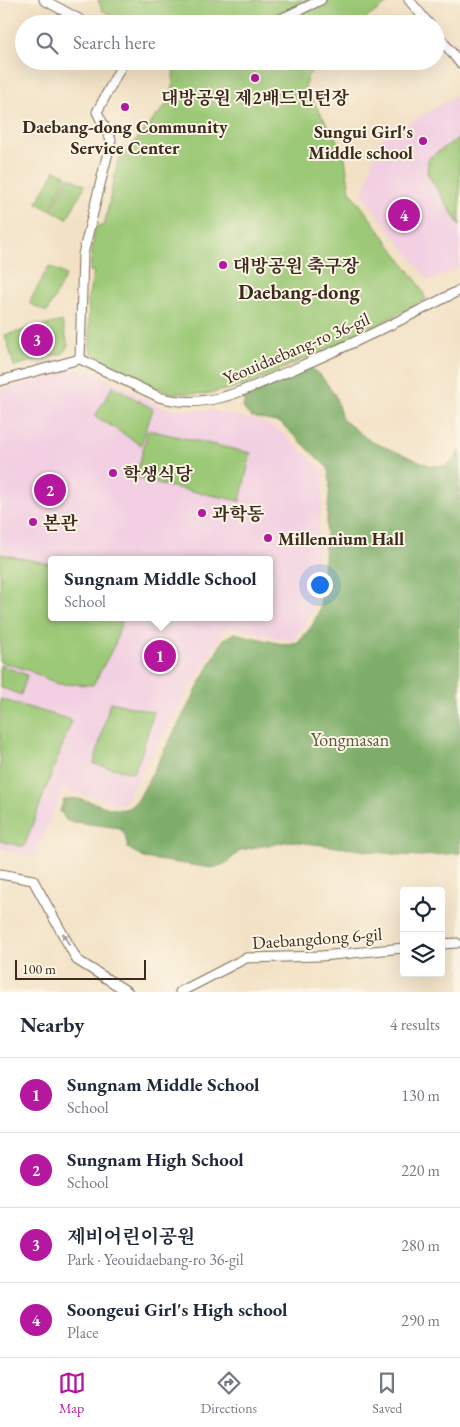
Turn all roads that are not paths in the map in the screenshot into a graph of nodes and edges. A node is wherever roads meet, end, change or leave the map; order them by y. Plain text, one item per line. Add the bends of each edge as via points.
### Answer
1 (44, 0) edge
2 (321, 0) edge
3 (409, 0) edge
4 (72, 15) edge
5 (289, 15) edge
6 (422, 15) edge
7 (445, 44) edge
8 (460, 63) edge
9 (119, 70) edge
10 (460, 290) edge
11 (80, 359) junction
12 (0, 381) edge
13 (0, 874) edge
14 (457, 943) dead end
15 (445, 944) edge
16 (400, 948) edge
17 (128, 992) edge
18 (180, 992) edge

1 - 4 street
2 - 5 street
3 - 6 street
7 - 8 street
9 - 11 street via 97,112 111,140 83,254
10 - 11 street, Yeouidaebang-ro 36-gil via 246,389 198,402 158,397
11 - 12 street
17 -> 13 street via 77,960 33,880
14 - 15 street
16 - 18 street, Daebangdong 6-gil via 321,956 246,958

